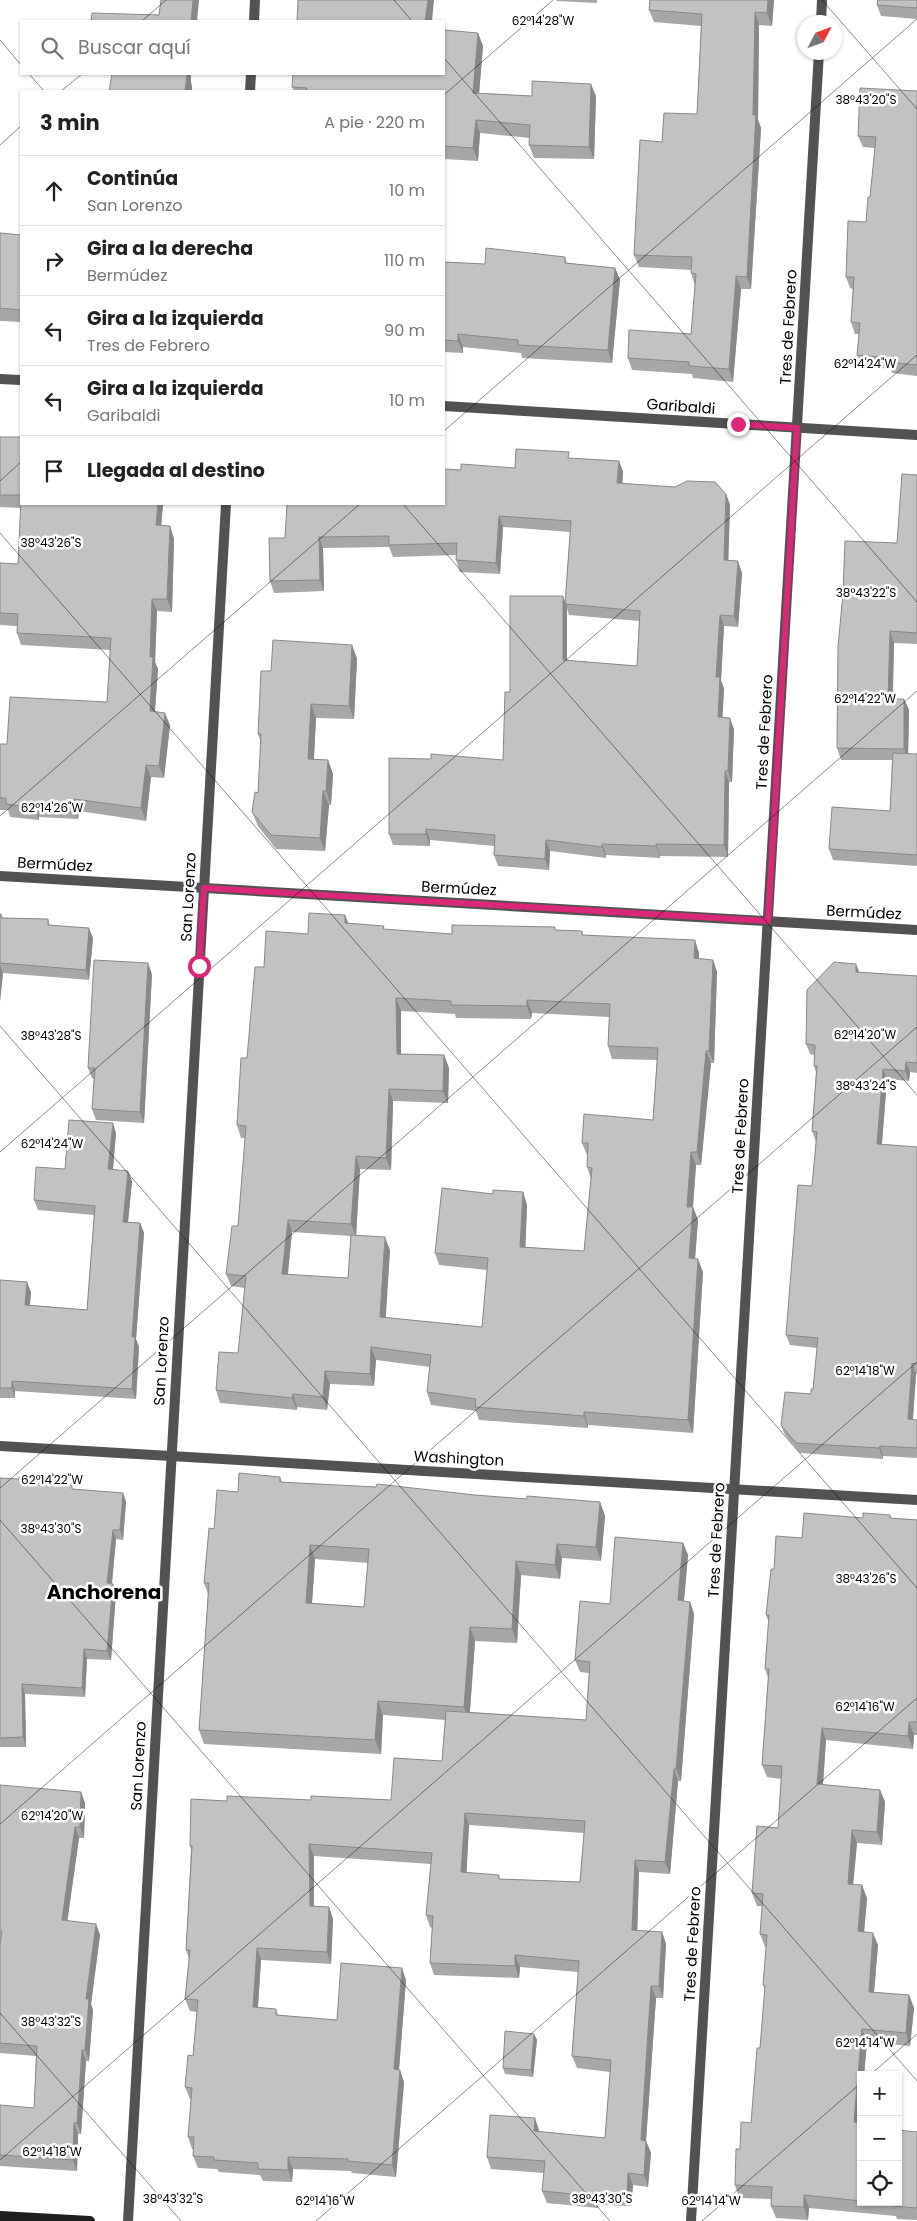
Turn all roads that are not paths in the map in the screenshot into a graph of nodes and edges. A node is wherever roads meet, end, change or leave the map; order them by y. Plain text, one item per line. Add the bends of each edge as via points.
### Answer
1 (255, 0) edge
2 (822, 0) edge
3 (821, 15) edge
4 (254, 20) edge
5 (819, 60) edge
6 (251, 75) edge
7 (250, 90) edge
8 (0, 379) edge
9 (20, 380) edge
10 (445, 406) edge
11 (797, 428) junction
12 (917, 436) edge
13 (226, 505) edge
14 (0, 876) edge
15 (204, 888) junction
16 (768, 921) junction
17 (917, 930) edge
18 (0, 1446) edge
19 (171, 1456) junction
20 (734, 1489) junction
21 (917, 1500) edge
22 (0, 2216) edge
23 (90, 2221) edge
24 (128, 2221) edge
25 (691, 2221) edge

1 - 4 street
2 - 3 street
5 - 11 street, Tres de Febrero
6 - 7 street
8 - 9 street
10 - 11 street, Garibaldi
11 - 12 street, Garibaldi
11 - 16 street, Tres de Febrero
13 - 15 street, San Lorenzo
14 - 15 street, Bermúdez
15 - 16 street, Bermúdez
15 - 19 street, San Lorenzo
16 - 17 street, Bermúdez
16 - 20 street, Tres de Febrero
18 - 19 street, Washington
19 - 20 street, Washington
19 - 24 street, San Lorenzo
20 - 21 street, Washington
20 - 25 street, Tres de Febrero
22 - 23 main road

